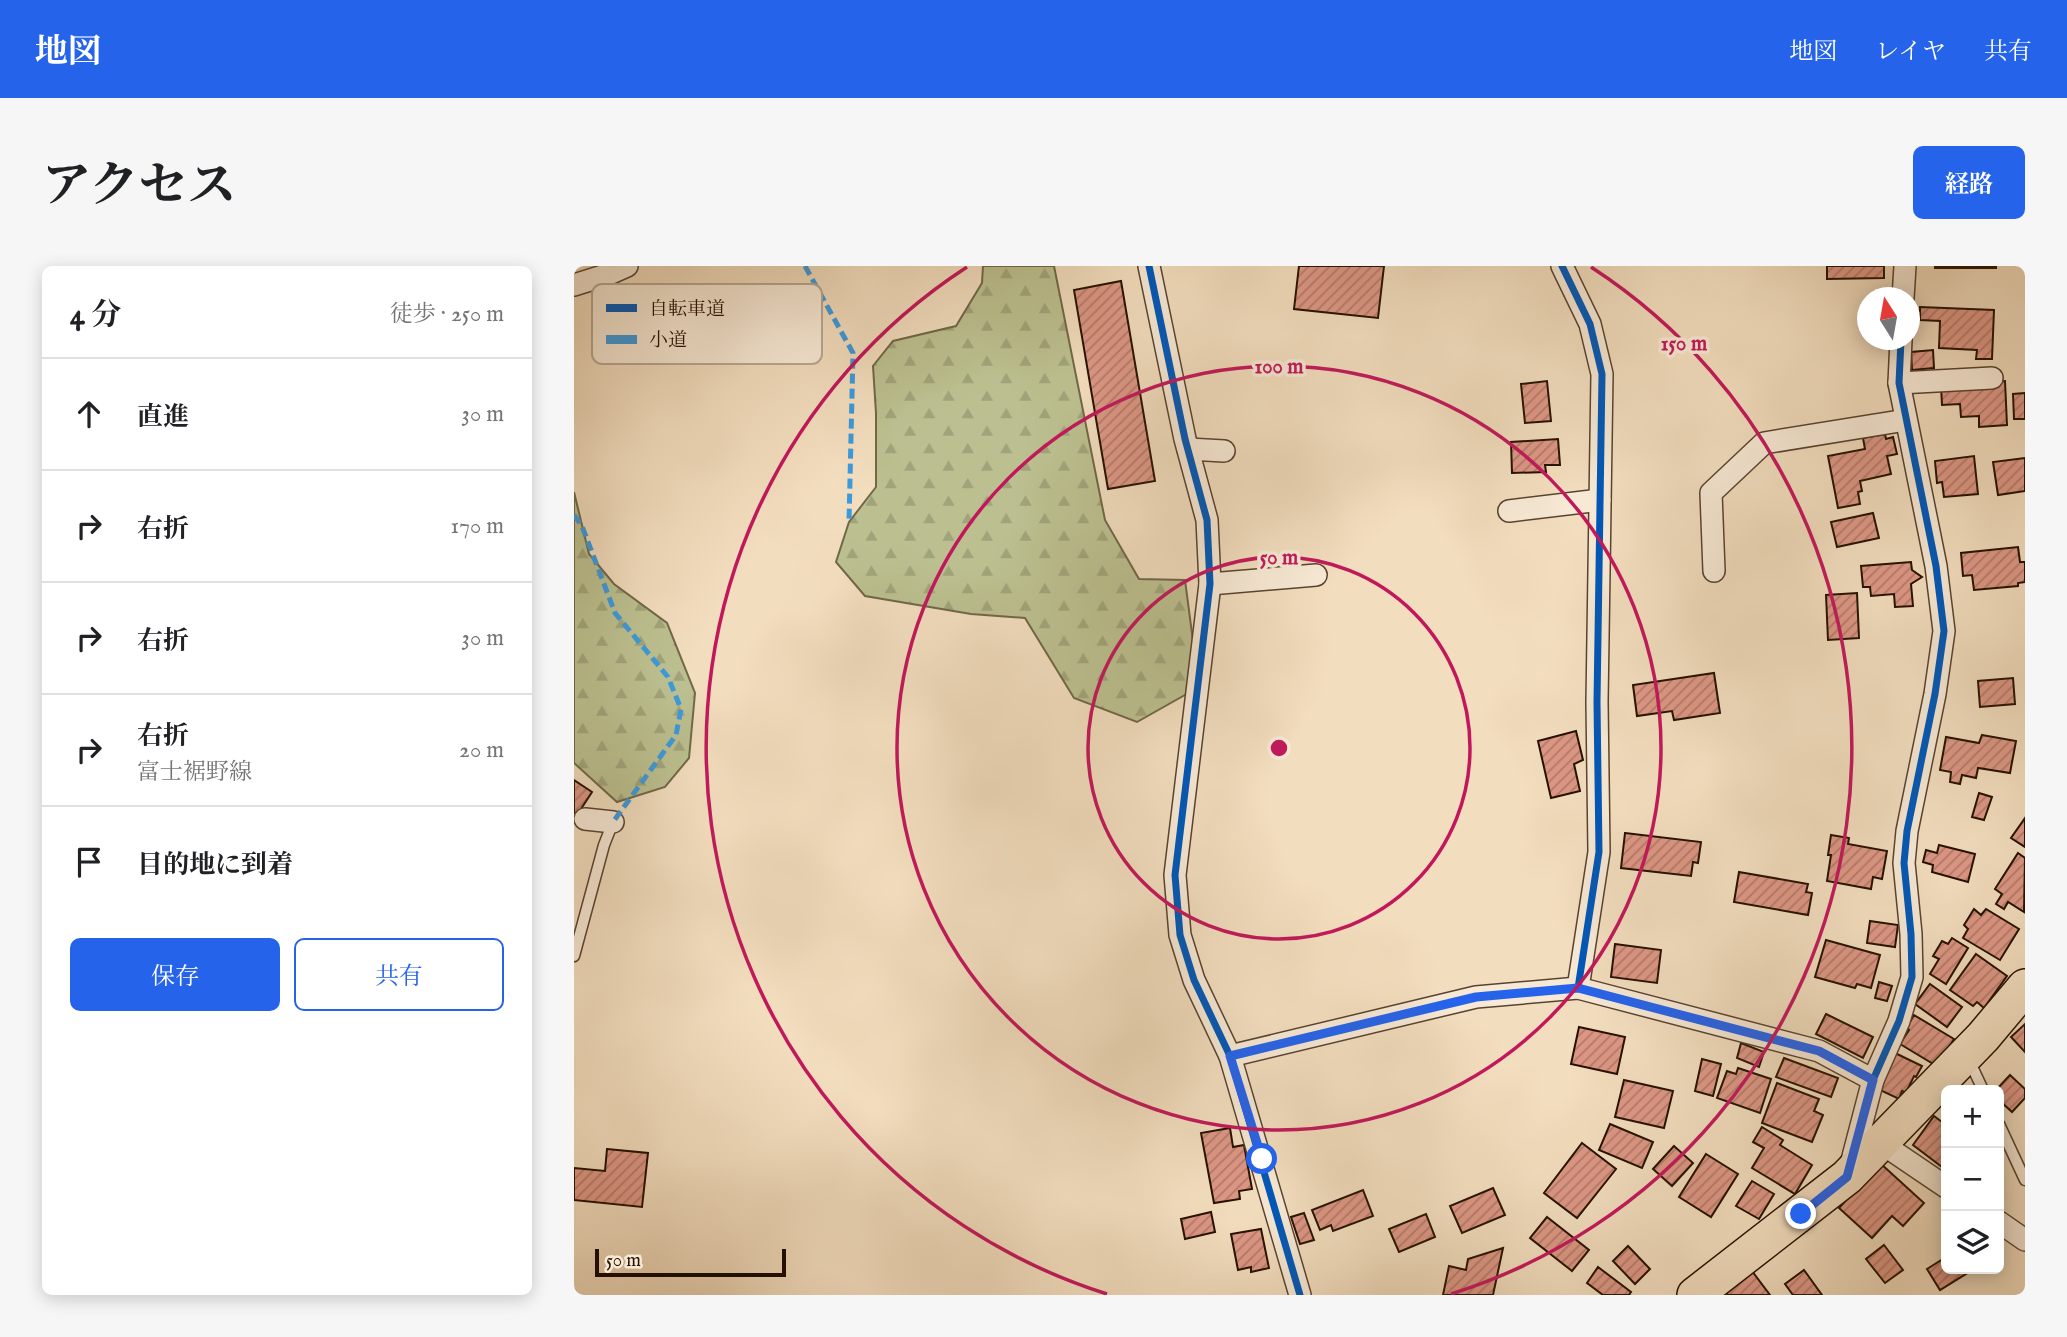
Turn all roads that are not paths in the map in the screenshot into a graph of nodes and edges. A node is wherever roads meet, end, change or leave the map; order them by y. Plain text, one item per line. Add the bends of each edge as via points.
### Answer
1 (627, 266) edge
2 (1149, 266) edge
3 (1562, 266) edge
4 (1905, 266) edge
5 (574, 285) edge
6 (1904, 287) edge
7 (1901, 350) edge
8 (1992, 378) dead end
9 (1899, 383) junction
10 (1906, 420) junction
11 (1188, 449) junction
12 (1224, 451) dead end
13 (1600, 500) junction
14 (1509, 511) dead end
15 (1714, 571) dead end
16 (1316, 575) dead end
17 (1210, 584) junction
18 (585, 819) dead end
19 (613, 822) joint
20 (574, 956) edge
21 (2025, 987) edge
22 (1578, 988) junction
23 (1966, 1054) junction
24 (1230, 1056) junction
25 (1873, 1080) junction
26 (1981, 1085) edge
27 (2004, 1135) edge
28 (1881, 1143) junction
29 (1847, 1177) junction
30 (2025, 1180) edge
31 (1941, 1184) edge
32 (2004, 1225) edge
33 (2025, 1240) edge
34 (1300, 1295) edge
35 (1695, 1295) edge

1 - 5 street
2 - 11 street
3 - 13 street via 1590,324 1602,373
4 - 6 street
7 - 9 street
8 - 9 street
9 - 10 street
10 - 15 street via 1764,443 1711,493
10 - 25 street via 1936,566 1944,631 1907,831 1912,976 1899,1021
11 - 12 street
11 - 17 street via 1207,520
13 - 14 street
13 - 22 street via 1600,852
16 - 17 street
17 - 24 street via 1175,875 1180,935 1194,980
18 - 19 street
19 - 20 lane
21 - 23 main road
22 - 24 street via 1476,997
22 - 25 street via 1819,1051
23 - 26 lane
23 - 28 main road
24 - 34 street
25 - 29 street
27 - 30 lane
28 - 29 main road
28 - 31 street
29 - 35 main road
32 - 33 street

